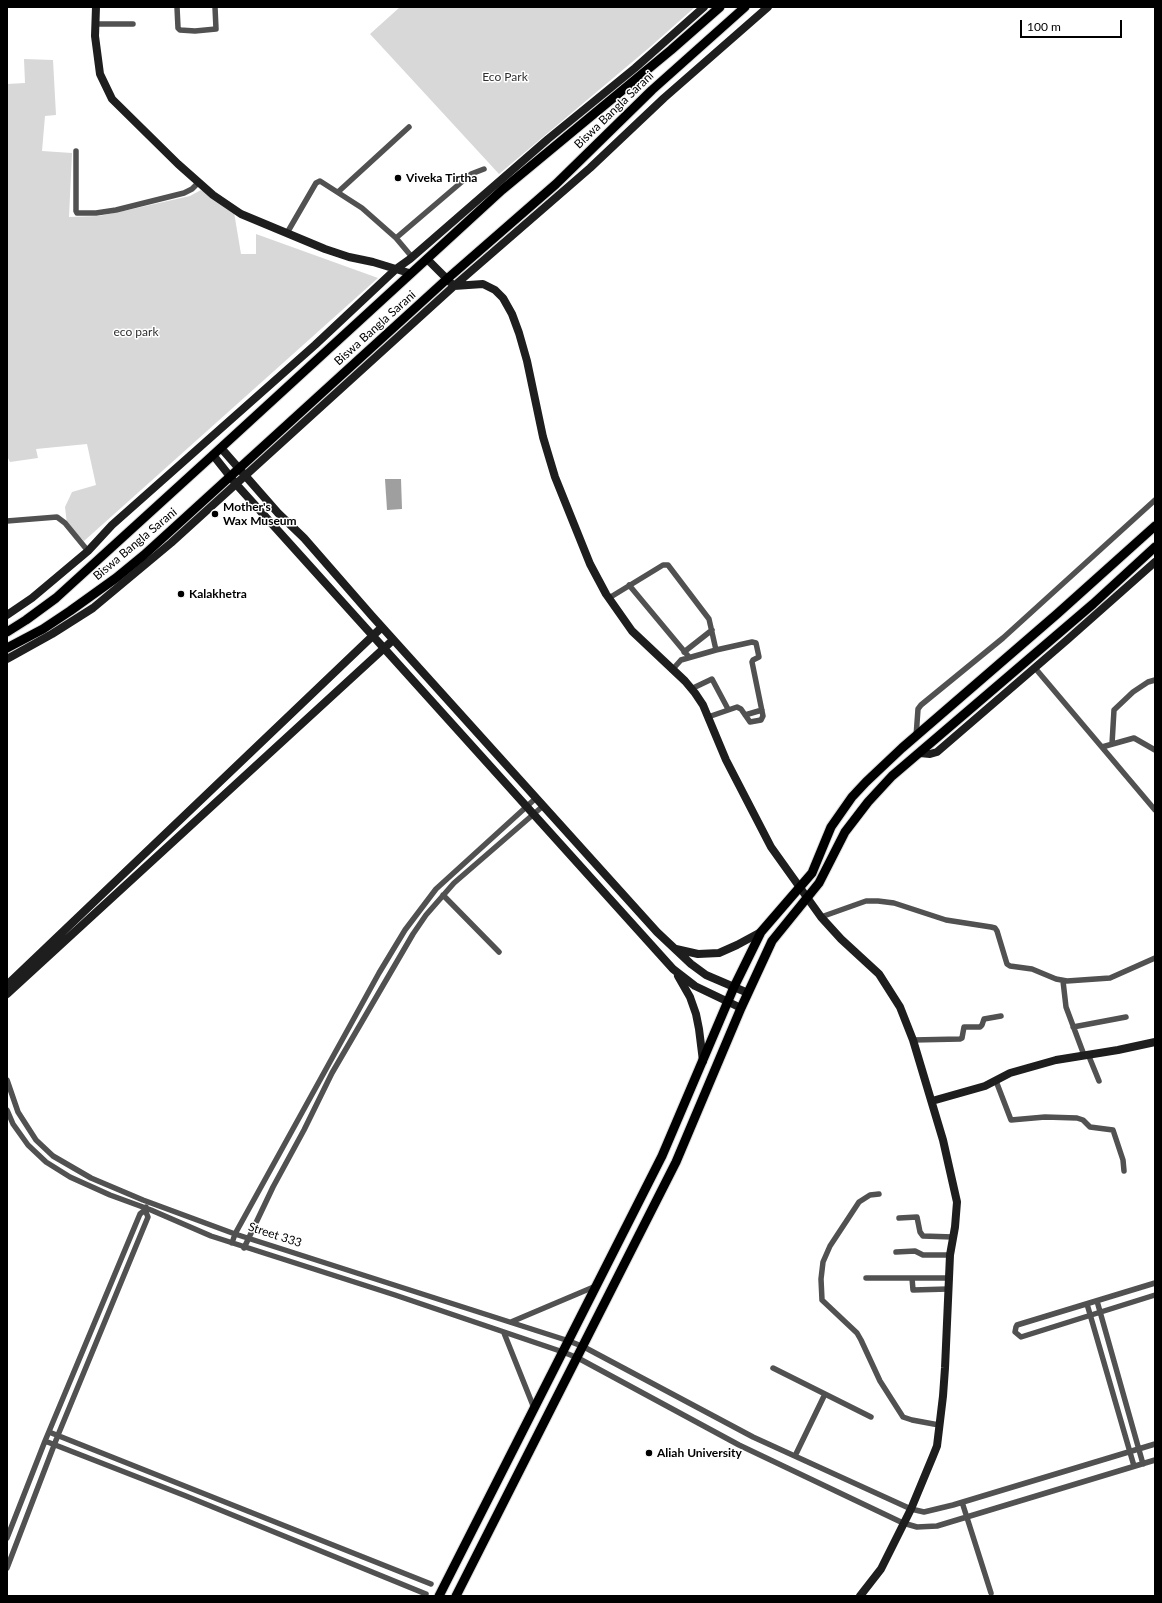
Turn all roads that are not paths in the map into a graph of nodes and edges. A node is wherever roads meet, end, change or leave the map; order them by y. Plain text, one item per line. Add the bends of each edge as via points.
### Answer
1 (96, 7) edge
2 (177, 7) edge
3 (216, 7) edge
4 (704, 7) edge
5 (720, 7) edge
6 (745, 7) edge
7 (768, 7) edge
8 (95, 24) junction
9 (133, 24) dead end
10 (409, 127) dead end
11 (76, 151) dead end
12 (484, 170) dead end
13 (199, 182) junction
14 (338, 192) junction
15 (287, 233) junction
16 (396, 238) junction
17 (412, 257) junction
18 (427, 259) junction
19 (396, 269) junction
20 (409, 273) junction
21 (447, 280) junction
22 (454, 286) junction
23 (220, 448) junction
24 (213, 455) junction
25 (239, 469) junction
26 (245, 477) junction
27 (234, 480) junction
28 (1155, 500) edge
29 (7, 521) edge
30 (1155, 526) edge
31 (1155, 547) edge
32 (88, 550) junction
33 (1155, 562) edge
34 (629, 585) junction
35 (609, 598) junction
36 (7, 615) edge
37 (382, 627) junction
38 (712, 630) junction
39 (7, 632) edge
40 (373, 636) junction
41 (393, 640) junction
42 (7, 648) edge
43 (384, 649) junction
44 (716, 650) junction
45 (684, 652) junction
46 (689, 657) junction
47 (7, 659) edge
48 (1035, 668) junction
49 (672, 670) junction
50 (1155, 680) edge
51 (691, 689) junction
52 (728, 709) junction
53 (762, 710) junction
54 (745, 715) junction
55 (708, 717) junction
56 (916, 737) junction
57 (1112, 744) junction
58 (1102, 747) junction
59 (1155, 750) edge
60 (920, 753) junction
61 (536, 798) junction
62 (543, 806) junction
63 (527, 807) junction
64 (1155, 810) edge
65 (534, 815) junction
66 (800, 888) junction
67 (443, 895) junction
68 (808, 897) junction
69 (821, 917) junction
70 (761, 932) junction
71 (676, 948) junction
72 (499, 952) dead end
73 (1155, 958) edge
74 (673, 969) junction
75 (1063, 980) junction
76 (7, 985) edge
77 (734, 987) junction
78 (748, 993) junction
79 (7, 994) edge
80 (728, 1001) junction
81 (741, 1008) junction
82 (1001, 1016) dead end
83 (1126, 1017) dead end
84 (1073, 1027) junction
85 (913, 1040) junction
86 (1155, 1042) edge
87 (1086, 1054) junction
88 (703, 1062) junction
89 (7, 1080) edge
90 (996, 1081) junction
91 (1099, 1082) dead end
92 (932, 1100) junction
93 (7, 1110) edge
94 (1124, 1171) dead end
95 (879, 1194) dead end
96 (146, 1207) junction
97 (899, 1218) dead end
98 (235, 1234) junction
99 (953, 1237) junction
100 (249, 1239) junction
101 (232, 1243) junction
102 (244, 1248) junction
103 (896, 1252) dead end
104 (950, 1255) junction
105 (866, 1278) dead end
106 (912, 1278) junction
107 (949, 1278) junction
108 (1155, 1284) edge
109 (597, 1286) junction
110 (948, 1289) junction
111 (1155, 1295) edge
112 (1097, 1301) junction
113 (1087, 1304) junction
114 (1100, 1312) junction
115 (1090, 1315) junction
116 (511, 1322) junction
117 (504, 1333) junction
118 (569, 1341) junction
119 (584, 1347) junction
120 (563, 1352) junction
121 (578, 1358) junction
122 (773, 1368) dead end
123 (825, 1394) junction
124 (534, 1408) junction
125 (871, 1418) dead end
126 (939, 1425) junction
127 (49, 1432) junction
128 (58, 1435) junction
129 (45, 1441) junction
130 (54, 1444) junction
131 (1155, 1444) edge
132 (1140, 1449) junction
133 (1130, 1452) junction
134 (795, 1456) junction
135 (1155, 1460) edge
136 (1143, 1464) junction
137 (1134, 1466) junction
138 (962, 1502) junction
139 (911, 1509) junction
140 (967, 1517) junction
141 (903, 1524) junction
142 (7, 1538) edge
143 (7, 1568) edge
144 (431, 1584) dead end
145 (991, 1593) dead end
146 (426, 1594) dead end
147 (439, 1596) edge
148 (456, 1596) edge
149 (860, 1596) edge

1 - 8 street
2 - 3 street via 178,28 194,31 216,29
4 - 17 street
5 - 18 main road, Biswa Bangla Sarani via 502,190
6 - 21 main road, Biswa Bangla Sarani via 652,90 556,184
7 - 22 street via 664,98 590,168
8 - 9 street
8 - 13 street via 100,74 112,99
10 - 14 street
11 - 13 street via 77,213 116,210 184,193
12 - 16 street via 471,174
13 - 15 street via 241,214
14 - 15 street via 320,181 316,183
14 - 16 street via 362,208
15 - 19 street via 349,257
16 - 17 street
17 - 19 street
18 - 20 main road, Biswa Bangla Sarani
18 - 21 street
19 - 20 street
19 - 32 street via 315,345 112,525
20 - 23 main road, Biswa Bangla Sarani
21 - 22 street
21 - 25 main road, Biswa Bangla Sarani
22 - 26 street
22 - 35 street via 483,284 503,298 512,314 527,361 543,437 555,476 590,564
23 - 24 main road, Biswa Bangla Sarani
23 - 25 street
24 - 27 street
24 - 39 main road, Biswa Bangla Sarani via 56,598
25 - 26 street
25 - 27 main road, Biswa Bangla Sarani
26 - 27 street
26 - 37 street via 304,538
27 - 40 street
27 - 42 main road, Biswa Bangla Sarani via 116,578 43,629
27 - 47 street via 171,543 93,608
28 - 56 street via 1003,638 920,705
29 - 32 street via 57,517
30 - 56 main road
31 - 60 main road
32 - 36 street via 32,598
33 - 48 street
34 - 35 street
34 - 38 street via 667,564 709,620
34 - 45 street
35 - 49 street via 632,631
37 - 40 street
37 - 41 street
38 - 44 street
38 - 45 street
40 - 43 street
40 - 76 street
41 - 43 street
41 - 61 street
43 - 63 street
43 - 79 street
44 - 46 street
44 - 53 street via 756,643 759,657 752,662
45 - 46 street
46 - 49 street via 681,660
48 - 58 street
48 - 60 street via 938,752
49 - 51 street
50 - 57 street via 1133,692 1114,710
51 - 52 street via 710,679 713,680
51 - 55 street
52 - 54 street via 737,707
52 - 55 street
53 - 54 street
53 - 54 street via 762,720 750,722
55 - 66 street via 726,760 757,821 771,847
56 - 66 main road via 883,765 852,797 831,827 812,874
57 - 58 street
57 - 59 street via 1134,738
58 - 64 street
60 - 68 main road via 892,776 868,802 845,832 824,876
61 - 62 street
61 - 63 street
62 - 65 street
62 - 71 street via 656,932
63 - 65 street
63 - 98 street via 436,889 405,930
65 - 67 street via 454,882
65 - 74 street
66 - 68 street
66 - 70 main road
67 - 72 street
67 - 100 street via 413,934 344,1053 273,1187
68 - 69 street
68 - 78 main road via 772,941
69 - 75 street via 866,901 878,900 946,920 992,927 997,932 1007,964 1032,969
69 - 85 street via 879,974 900,1007
70 - 71 street via 719,953 698,954
70 - 77 main road
71 - 77 street via 706,975
73 - 75 street via 1110,978
74 - 80 street via 695,986
74 - 88 street via 690,997 696,1014
75 - 84 street via 1066,1007
77 - 78 street
77 - 80 main road
78 - 81 main road
80 - 81 street
80 - 88 main road
81 - 119 main road via 676,1162
82 - 85 street via 984,1019 980,1027 964,1027 960,1039
83 - 84 street
84 - 87 street
85 - 92 street
86 - 87 street
87 - 90 street via 1010,1073
87 - 91 street
88 - 109 main road via 662,1156
89 - 96 street, Street 333 via 23,1122 36,1140 53,1156
90 - 92 street
90 - 94 street via 1011,1120 1077,1118 1090,1127 1113,1130
92 - 99 street via 957,1202
93 - 96 street via 13,1124 28,1145 46,1162 70,1177 110,1195
95 - 126 street via 859,1202 830,1246 823,1262 822,1300 862,1340 880,1381 903,1417
96 - 98 street, Street 333
96 - 101 street, Street 333
96 - 127 street via 140,1214
96 - 128 street via 148,1217
97 - 99 street via 917,1217 923,1236
98 - 100 street, Street 333
98 - 101 street
99 - 104 street
100 - 102 street
100 - 116 street, Street 333
101 - 102 street, Street 333
102 - 117 street, Street 333 via 395,1295
103 - 104 street via 915,1251 923,1255
104 - 107 street
105 - 106 street
106 - 107 street
106 - 110 street via 913,1290
107 - 110 street
108 - 112 street
109 - 116 street
109 - 118 main road
110 - 126 street via 946,1368
111 - 114 street
112 - 113 street
112 - 114 street
113 - 115 street
113 - 115 street via 1017,1325 1016,1332 1021,1336
114 - 115 street
114 - 132 street
115 - 133 street
116 - 118 street, Street 333
117 - 120 street, Street 333
117 - 124 street
118 - 119 street, Street 333
118 - 120 main road
119 - 121 main road
119 - 134 street, Street 333 via 752,1437
120 - 121 street, Street 333
120 - 124 main road
121 - 141 street, Street 333 via 739,1446
121 - 148 main road
122 - 123 street
123 - 125 street
123 - 134 street
124 - 147 main road
126 - 139 street via 937,1446
127 - 128 street
127 - 129 street
128 - 130 street
128 - 144 street
129 - 130 street
129 - 142 street
130 - 143 street
130 - 146 street
131 - 132 street
132 - 133 street
132 - 136 street
133 - 137 street
133 - 138 street
134 - 139 street, Street 333
135 - 136 street, Street 333
136 - 137 street, Street 333
137 - 140 street, Street 333
138 - 139 street via 924,1512
138 - 140 street
139 - 141 street
140 - 141 street, Street 333 via 936,1526 917,1527
140 - 145 street
141 - 149 street via 881,1569

